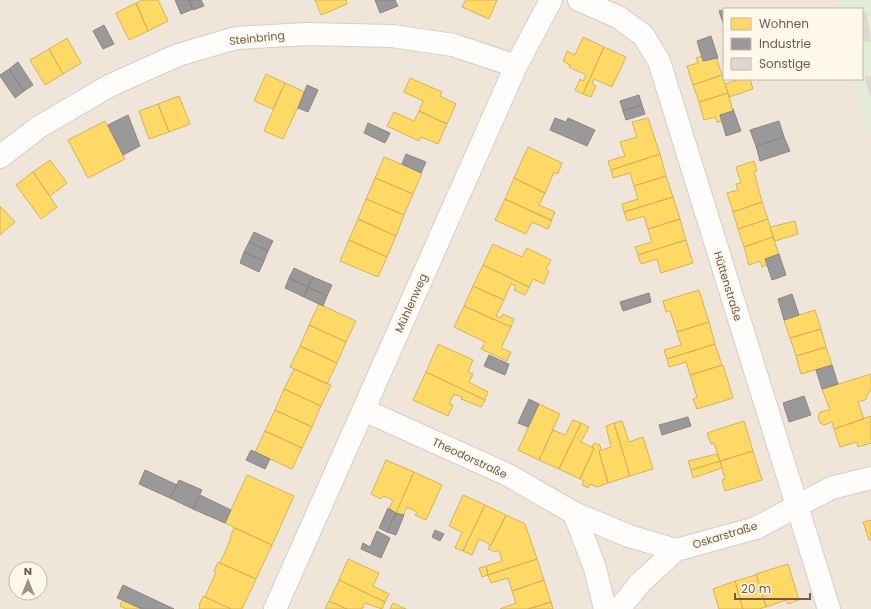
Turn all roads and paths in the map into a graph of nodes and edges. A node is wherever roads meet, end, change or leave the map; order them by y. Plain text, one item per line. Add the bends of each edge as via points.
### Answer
1 (551, 0) edge
2 (579, 0) edge
3 (516, 66) junction
4 (0, 157) edge
5 (364, 410) junction
6 (871, 478) edge
7 (796, 506) junction
8 (574, 513) junction
9 (676, 550) junction
10 (275, 609) edge
11 (605, 609) edge
12 (619, 609) edge
13 (829, 609) edge

1 - 3 street, Mühlenweg
2 - 7 street, Hüttenstraße via 618,17 643,35 659,61
3 - 4 street, Steinbring via 453,45 392,36 307,34 236,38 178,55 109,86 39,127
3 - 5 street, Mühlenweg
5 - 8 street, Theodorstraße via 508,475
5 - 10 street, Mühlenweg
6 - 7 street, Oskarstraße via 831,488
7 - 9 street, Oskarstraße via 756,528
7 - 13 street, Hüttenstraße
8 - 9 street, Theodorstraße via 629,536
8 - 11 street via 595,568
9 - 12 street, Oskarstraße via 640,583

